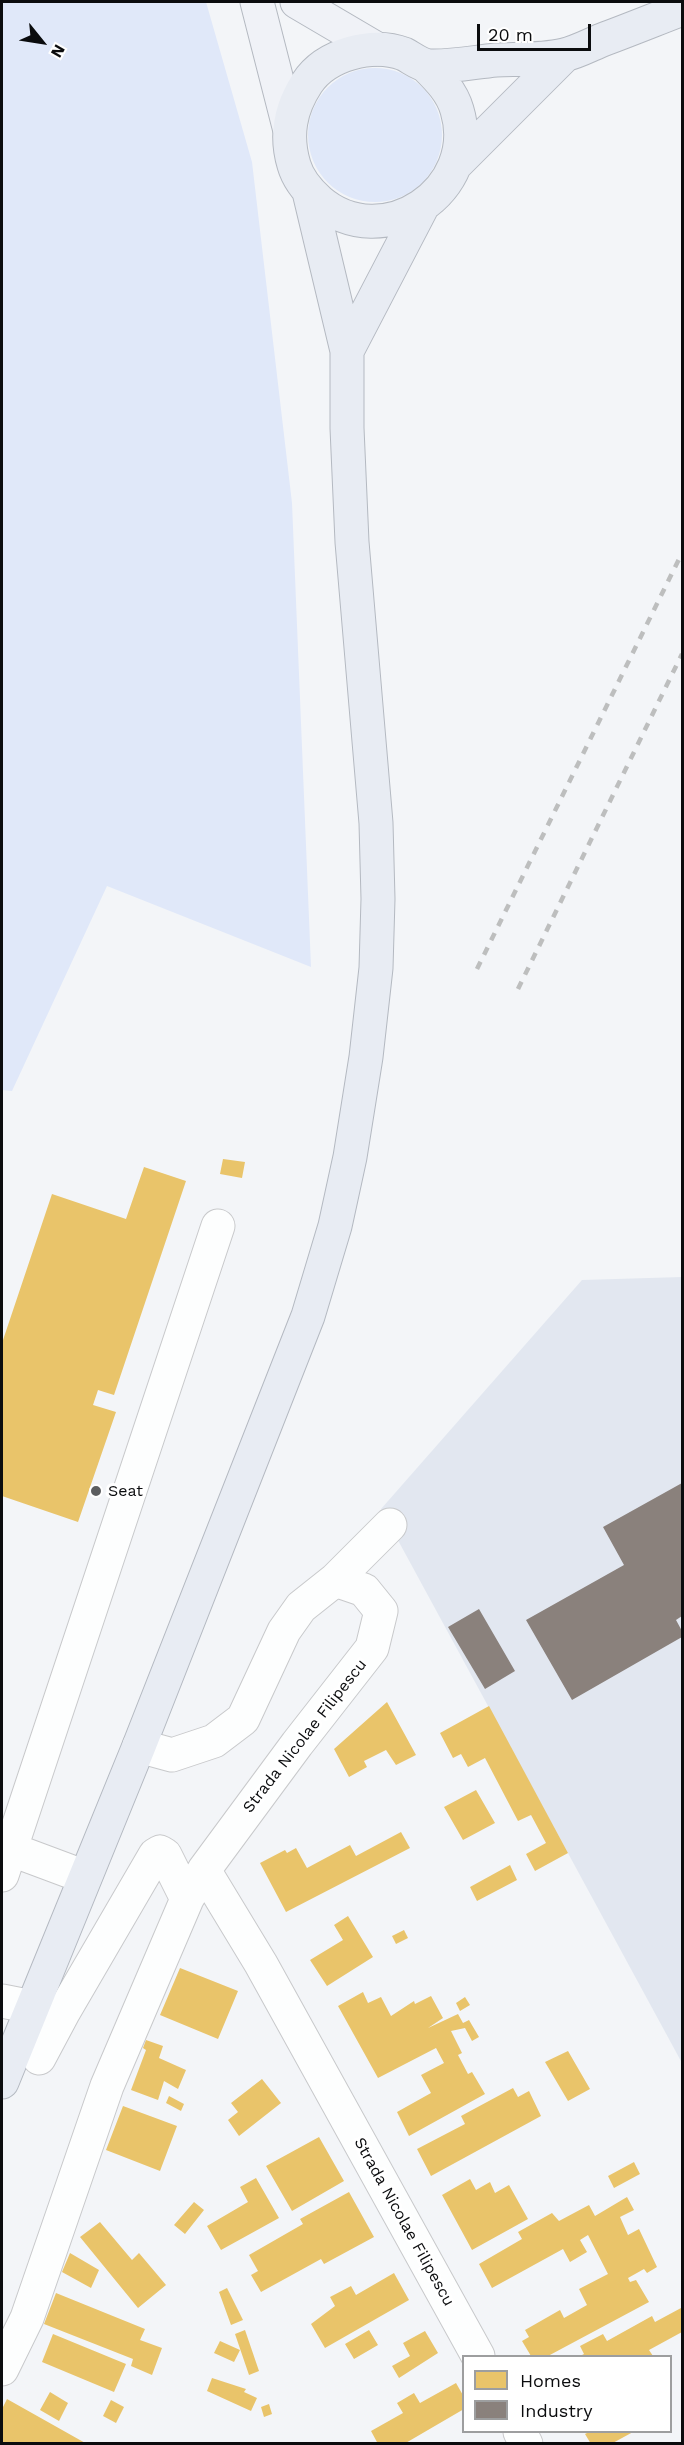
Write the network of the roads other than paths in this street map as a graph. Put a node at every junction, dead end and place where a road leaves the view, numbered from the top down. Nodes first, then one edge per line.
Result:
1 (257, 2) edge
2 (297, 2) edge
3 (682, 9) edge
4 (377, 49) junction
5 (565, 55) junction
6 (426, 66) junction
7 (289, 127) junction
8 (457, 164) junction
9 (309, 192) junction
10 (421, 209) junction
11 (347, 351) junction
12 (218, 1226) dead end
13 (390, 1525) dead end
14 (335, 1580) junction
15 (139, 1746) junction
16 (6, 1862) edge
17 (204, 1870) junction
18 (85, 1877) junction
19 (188, 1899) junction
20 (16, 2004) edge
21 (63, 2013) junction
22 (39, 2058) dead end
23 (2, 2082) edge
24 (477, 2355) edge
25 (2, 2369) edge

1 - 7 main road
2 - 4 main road
3 - 5 highway
4 - 6 highway
4 - 7 highway
5 - 6 highway
5 - 8 highway
6 - 8 highway
7 - 9 highway
8 - 10 highway
9 - 10 highway
9 - 11 highway
10 - 11 highway
11 - 15 highway
12 - 16 street
13 - 14 street
14 - 15 street
14 - 17 street, Strada Nicolae Filipescu
15 - 18 highway
16 - 18 street
17 - 19 street, Strada Nicolae Filipescu
17 - 24 street, Strada Nicolae Filipescu
18 - 20 highway
19 - 21 street
19 - 25 street, Strada Nicolae Filipescu
20 - 21 street
20 - 23 highway
21 - 22 street

